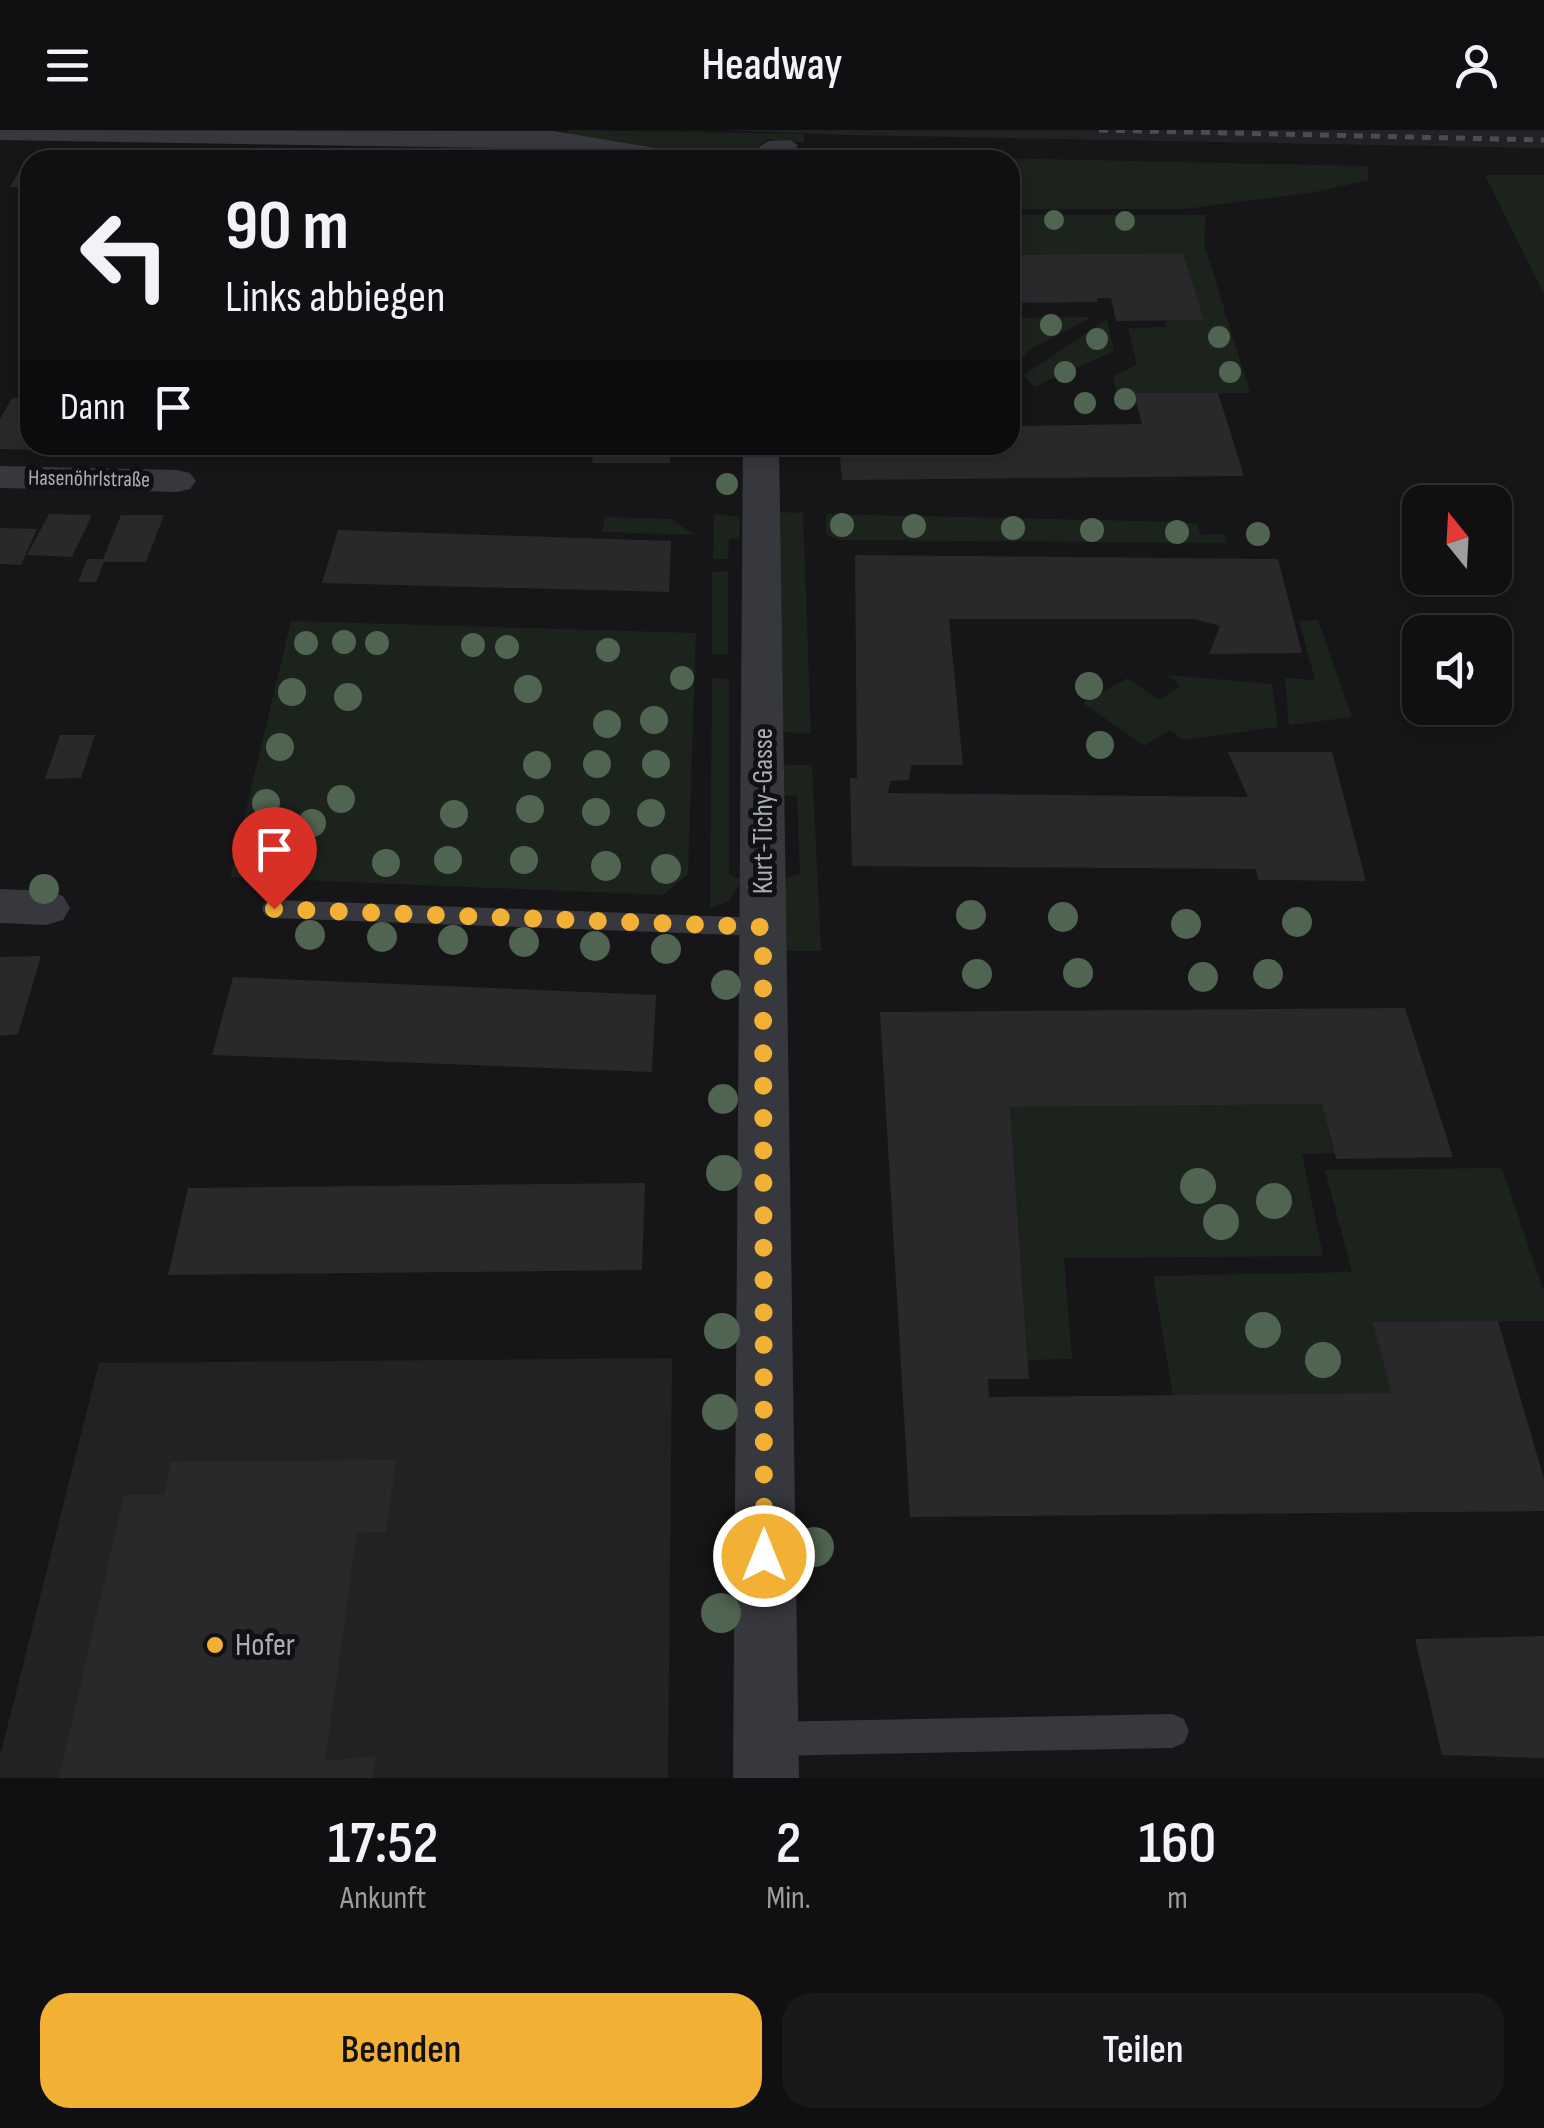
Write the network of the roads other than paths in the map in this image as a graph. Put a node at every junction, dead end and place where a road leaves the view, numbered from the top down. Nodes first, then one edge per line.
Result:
1 (0, 130) edge
2 (790, 145) dead end
3 (613, 150) edge
4 (765, 150) edge
5 (761, 455) edge
6 (0, 477) edge
7 (177, 481) dead end
8 (0, 906) edge
9 (47, 908) dead end
10 (274, 909) dead end
11 (763, 927) junction
12 (1172, 1732) dead end
13 (766, 1758) edge

1 - 3 street
2 - 4 lane
5 - 11 street, Kurt-Tichy-Gasse
6 - 7 street, Hasenöhrlstraße
8 - 9 street
10 - 11 lane
11 - 13 street, Kurt-Tichy-Gasse
12 - 13 lane

